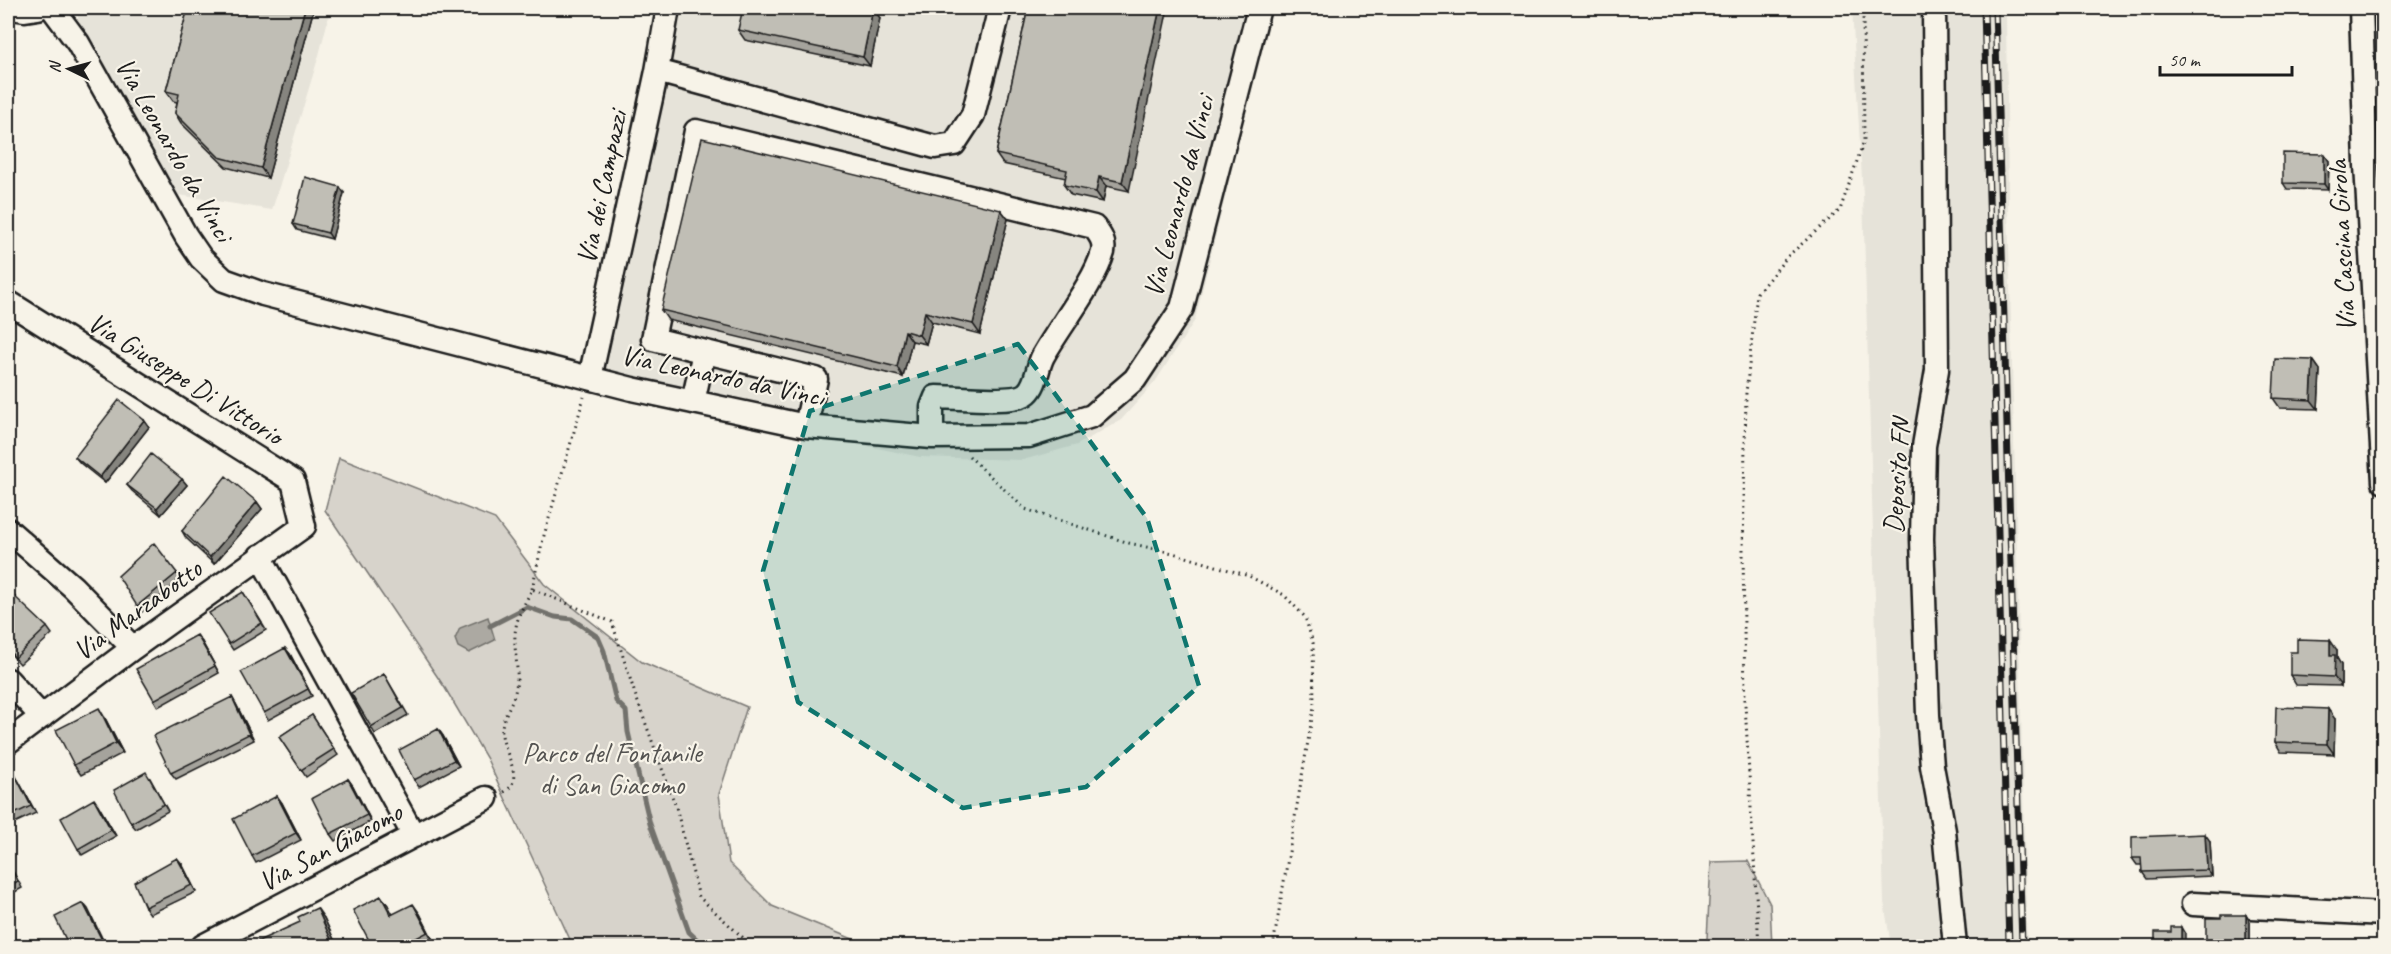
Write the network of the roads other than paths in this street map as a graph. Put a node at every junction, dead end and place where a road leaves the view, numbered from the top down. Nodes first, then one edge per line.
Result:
1 (11, 8) edge
2 (38, 8) edge
3 (52, 8) edge
4 (668, 8) edge
5 (1000, 8) edge
6 (1259, 8) edge
7 (1934, 8) edge
8 (2361, 8) edge
9 (657, 71) junction
10 (2378, 298) edge
11 (8, 302) edge
12 (704, 352) junction
13 (590, 378) junction
14 (693, 402) junction
15 (806, 426) junction
16 (941, 438) junction
17 (2384, 482) edge
18 (304, 526) joint
19 (8, 530) edge
20 (260, 556) junction
21 (133, 648) junction
22 (8, 680) edge
23 (42, 717) junction
24 (8, 742) edge
25 (486, 798) road end
26 (414, 836) junction
27 (2193, 904) dead end
28 (2384, 914) edge
29 (203, 946) edge
30 (1955, 946) edge

1 - 2 street
3 - 13 street, Via Leonardo da Vinci
4 - 9 street, Via dei Campazzi
5 - 9 street
6 - 16 street, Via Leonardo da Vinci
7 - 30 street, Deposito FN
8 - 10 street, Via Cascina Girola
9 - 13 street, Via dei Campazzi
10 - 17 street, Via Cascina Girola
11 - 18 street, Via Giuseppe Di Vittorio
12 - 14 street
12 - 15 street
12 - 16 street
13 - 14 street, Via Leonardo da Vinci
14 - 15 street, Via Leonardo da Vinci
15 - 16 street, Via Leonardo da Vinci
18 - 20 street, Via Marzabotto
19 - 21 street
20 - 21 street, Via Marzabotto
20 - 26 street
21 - 23 street, Via Marzabotto
22 - 23 street
23 - 24 street, Via Marzabotto
25 - 26 street, Via San Giacomo
26 - 29 street, Via San Giacomo
27 - 28 street

